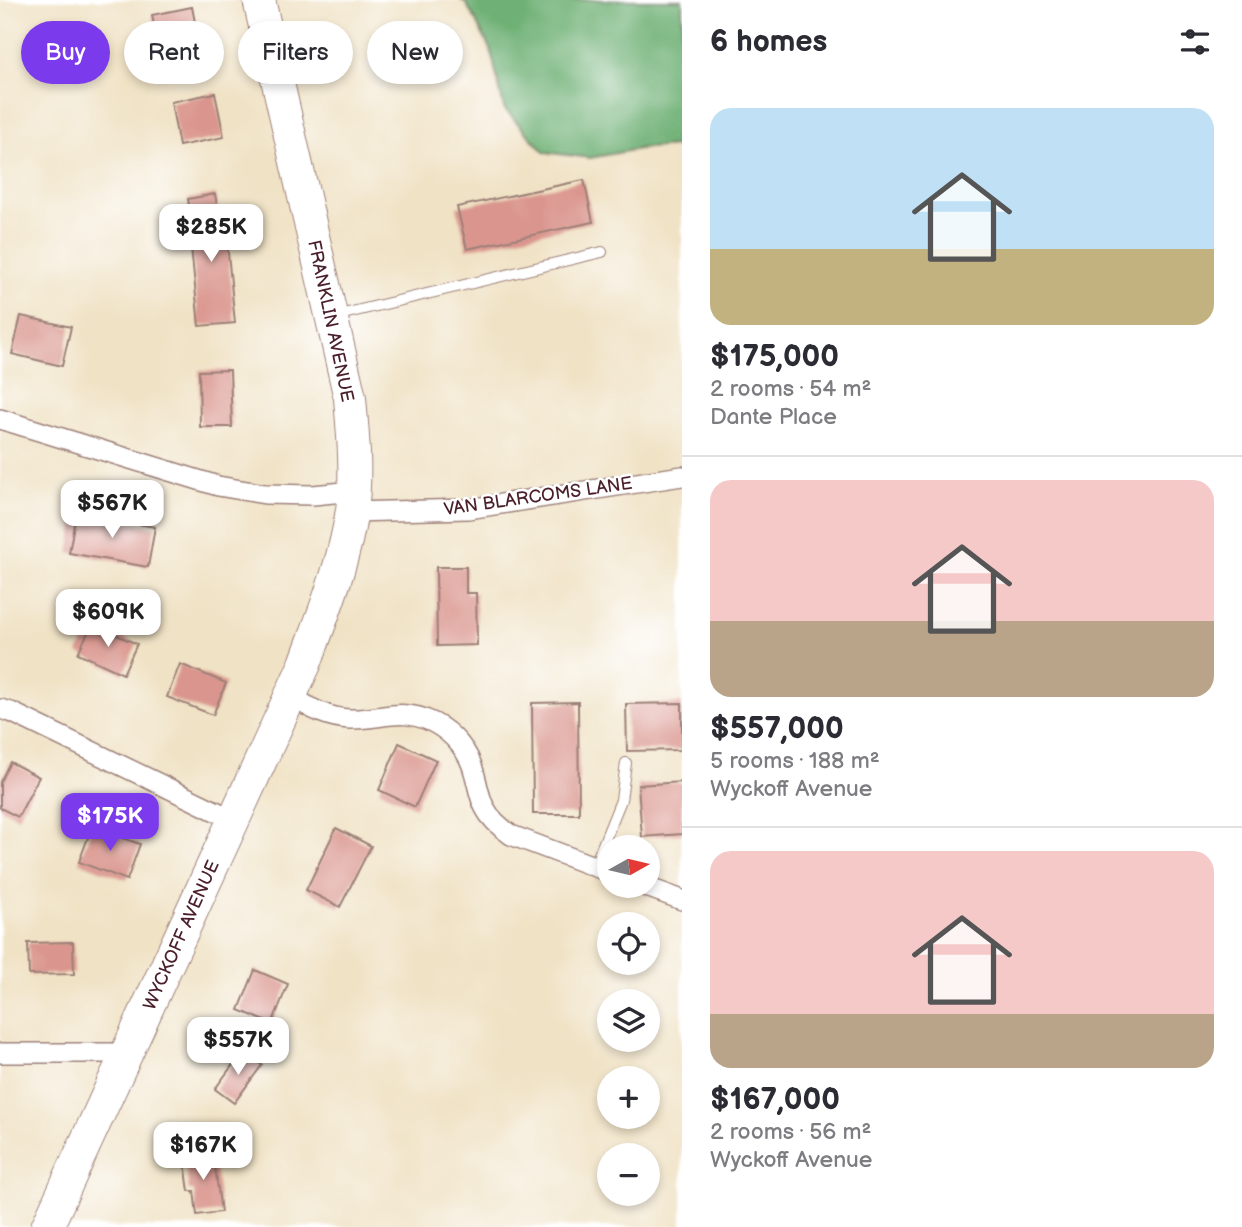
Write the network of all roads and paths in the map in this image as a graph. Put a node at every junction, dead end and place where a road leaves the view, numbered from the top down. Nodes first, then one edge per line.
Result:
1 (259, 0) edge
2 (602, 252) dead end
3 (331, 317) junction
4 (0, 419) edge
5 (682, 476) edge
6 (353, 501) junction
7 (313, 641) joint
8 (290, 695) junction
9 (0, 709) edge
10 (626, 763) dead end
11 (234, 820) junction
12 (611, 835) edge
13 (597, 867) edge
14 (660, 892) edge
15 (682, 900) edge
16 (0, 1053) edge
17 (128, 1053) junction
18 (47, 1227) edge

1 - 3 main road, FRANKLIN AVENUE
2 - 3 lane
3 - 6 main road, FRANKLIN AVENUE
4 - 6 street, VAN BLARCOMS LANE
5 - 6 street, VAN BLARCOMS LANE
6 - 7 main road, FRANKLIN AVENUE
7 - 8 main road, WYCKOFF AVENUE
8 - 11 main road, WYCKOFF AVENUE
8 - 13 street
9 - 11 street
10 - 12 lane
11 - 17 main road, WYCKOFF AVENUE
14 - 15 street
16 - 17 street
17 - 18 main road, WYCKOFF AVENUE

